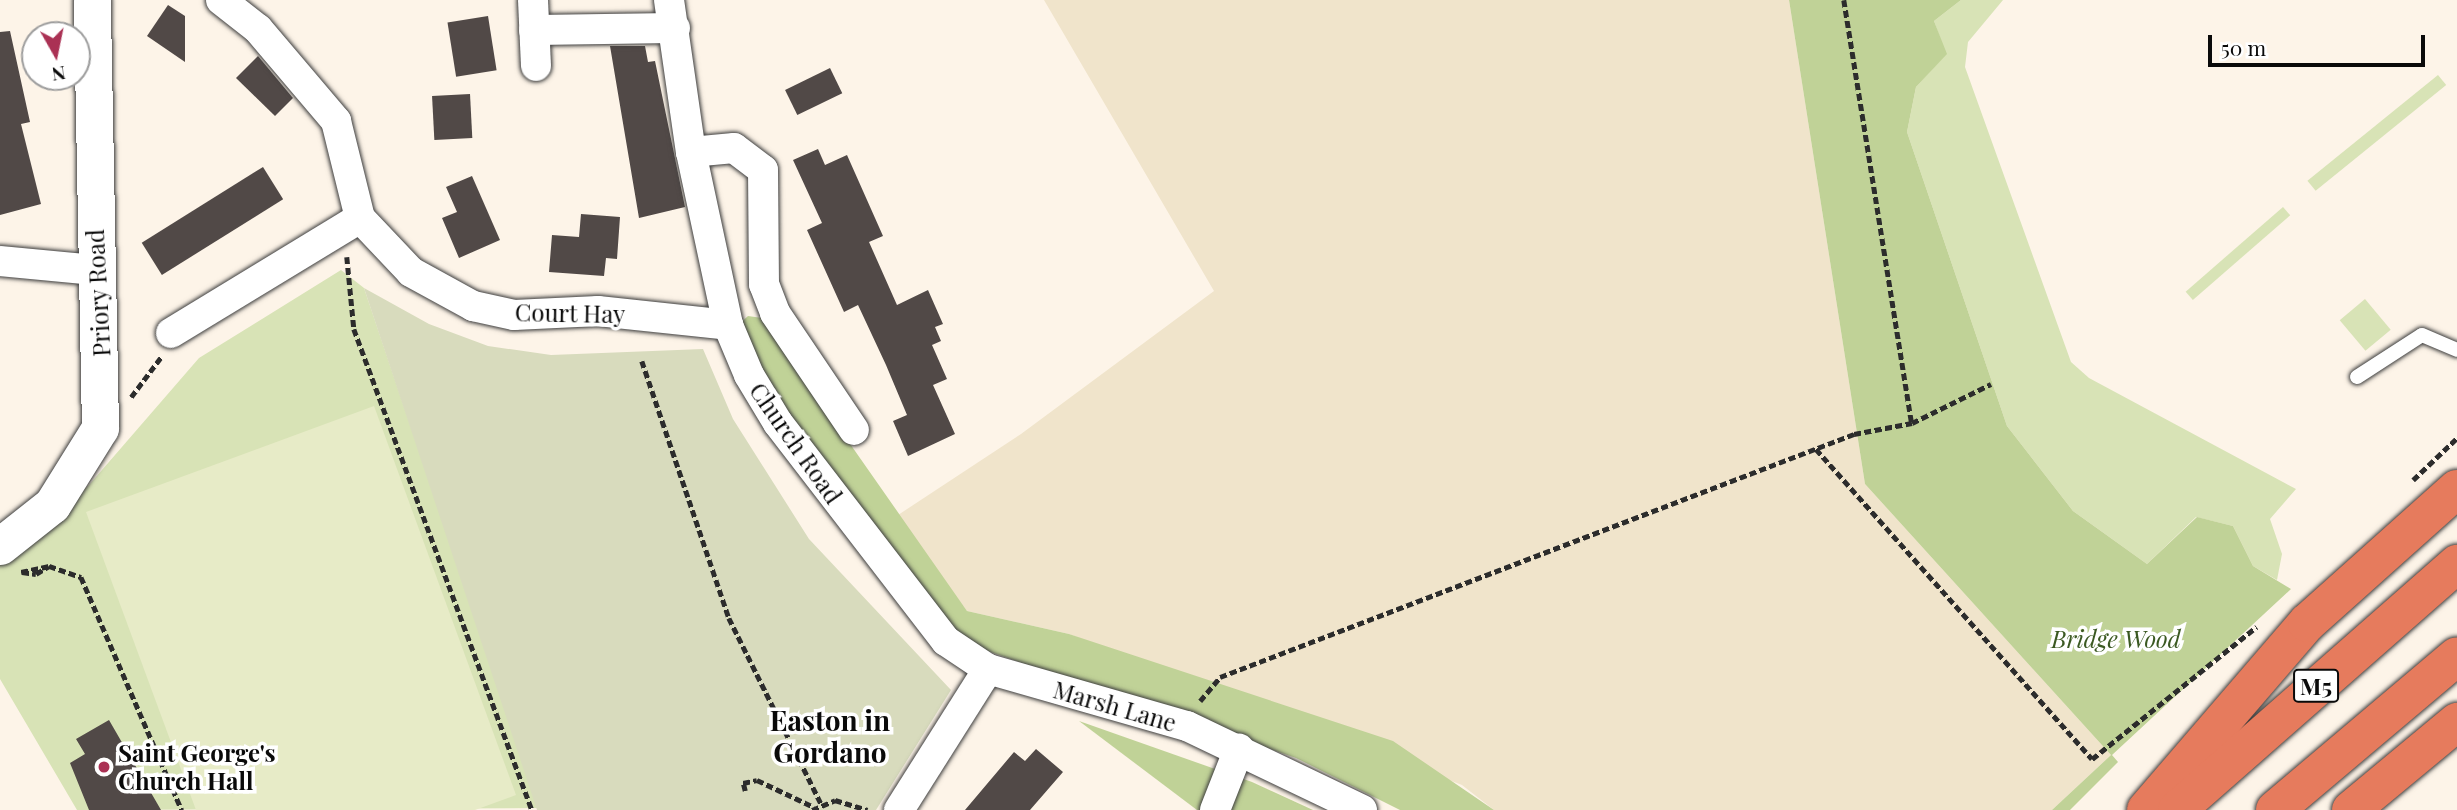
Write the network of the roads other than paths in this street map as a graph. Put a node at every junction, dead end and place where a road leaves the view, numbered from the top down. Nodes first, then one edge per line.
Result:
1 (92, 0) edge
2 (221, 0) edge
3 (533, 0) edge
4 (672, 14) edge
5 (534, 30) junction
6 (536, 66) dead end
7 (691, 152) junction
8 (360, 218) junction
9 (0, 261) edge
10 (96, 270) junction
11 (728, 325) junction
12 (171, 333) road end
13 (2457, 350) edge
14 (2357, 377) dead end
15 (853, 415) dead end
16 (2457, 489) edge
17 (10, 559) edge
18 (2457, 564) edge
19 (2457, 656) edge
20 (988, 669) junction
21 (2457, 722) edge
22 (1239, 749) junction
23 (899, 810) edge
24 (1215, 810) edge
25 (1362, 810) edge
26 (2146, 810) edge
27 (2177, 810) edge
28 (2276, 810) edge
29 (2351, 810) edge

1 - 10 street, Priory Road
2 - 8 street, Court Hay
3 - 5 street
4 - 5 street
4 - 7 street, Church Road
5 - 6 street
7 - 11 street, Church Road
7 - 15 street
8 - 11 street, Court Hay
8 - 12 street
9 - 10 street
10 - 17 street, Priory Road
11 - 20 street, Church Road
13 - 14 lane
16 - 26 highway, M5
18 - 27 highway, M5
19 - 28 highway, M5
20 - 22 street, Marsh Lane
20 - 23 street
21 - 29 highway
22 - 24 street
22 - 25 street, Marsh Lane

